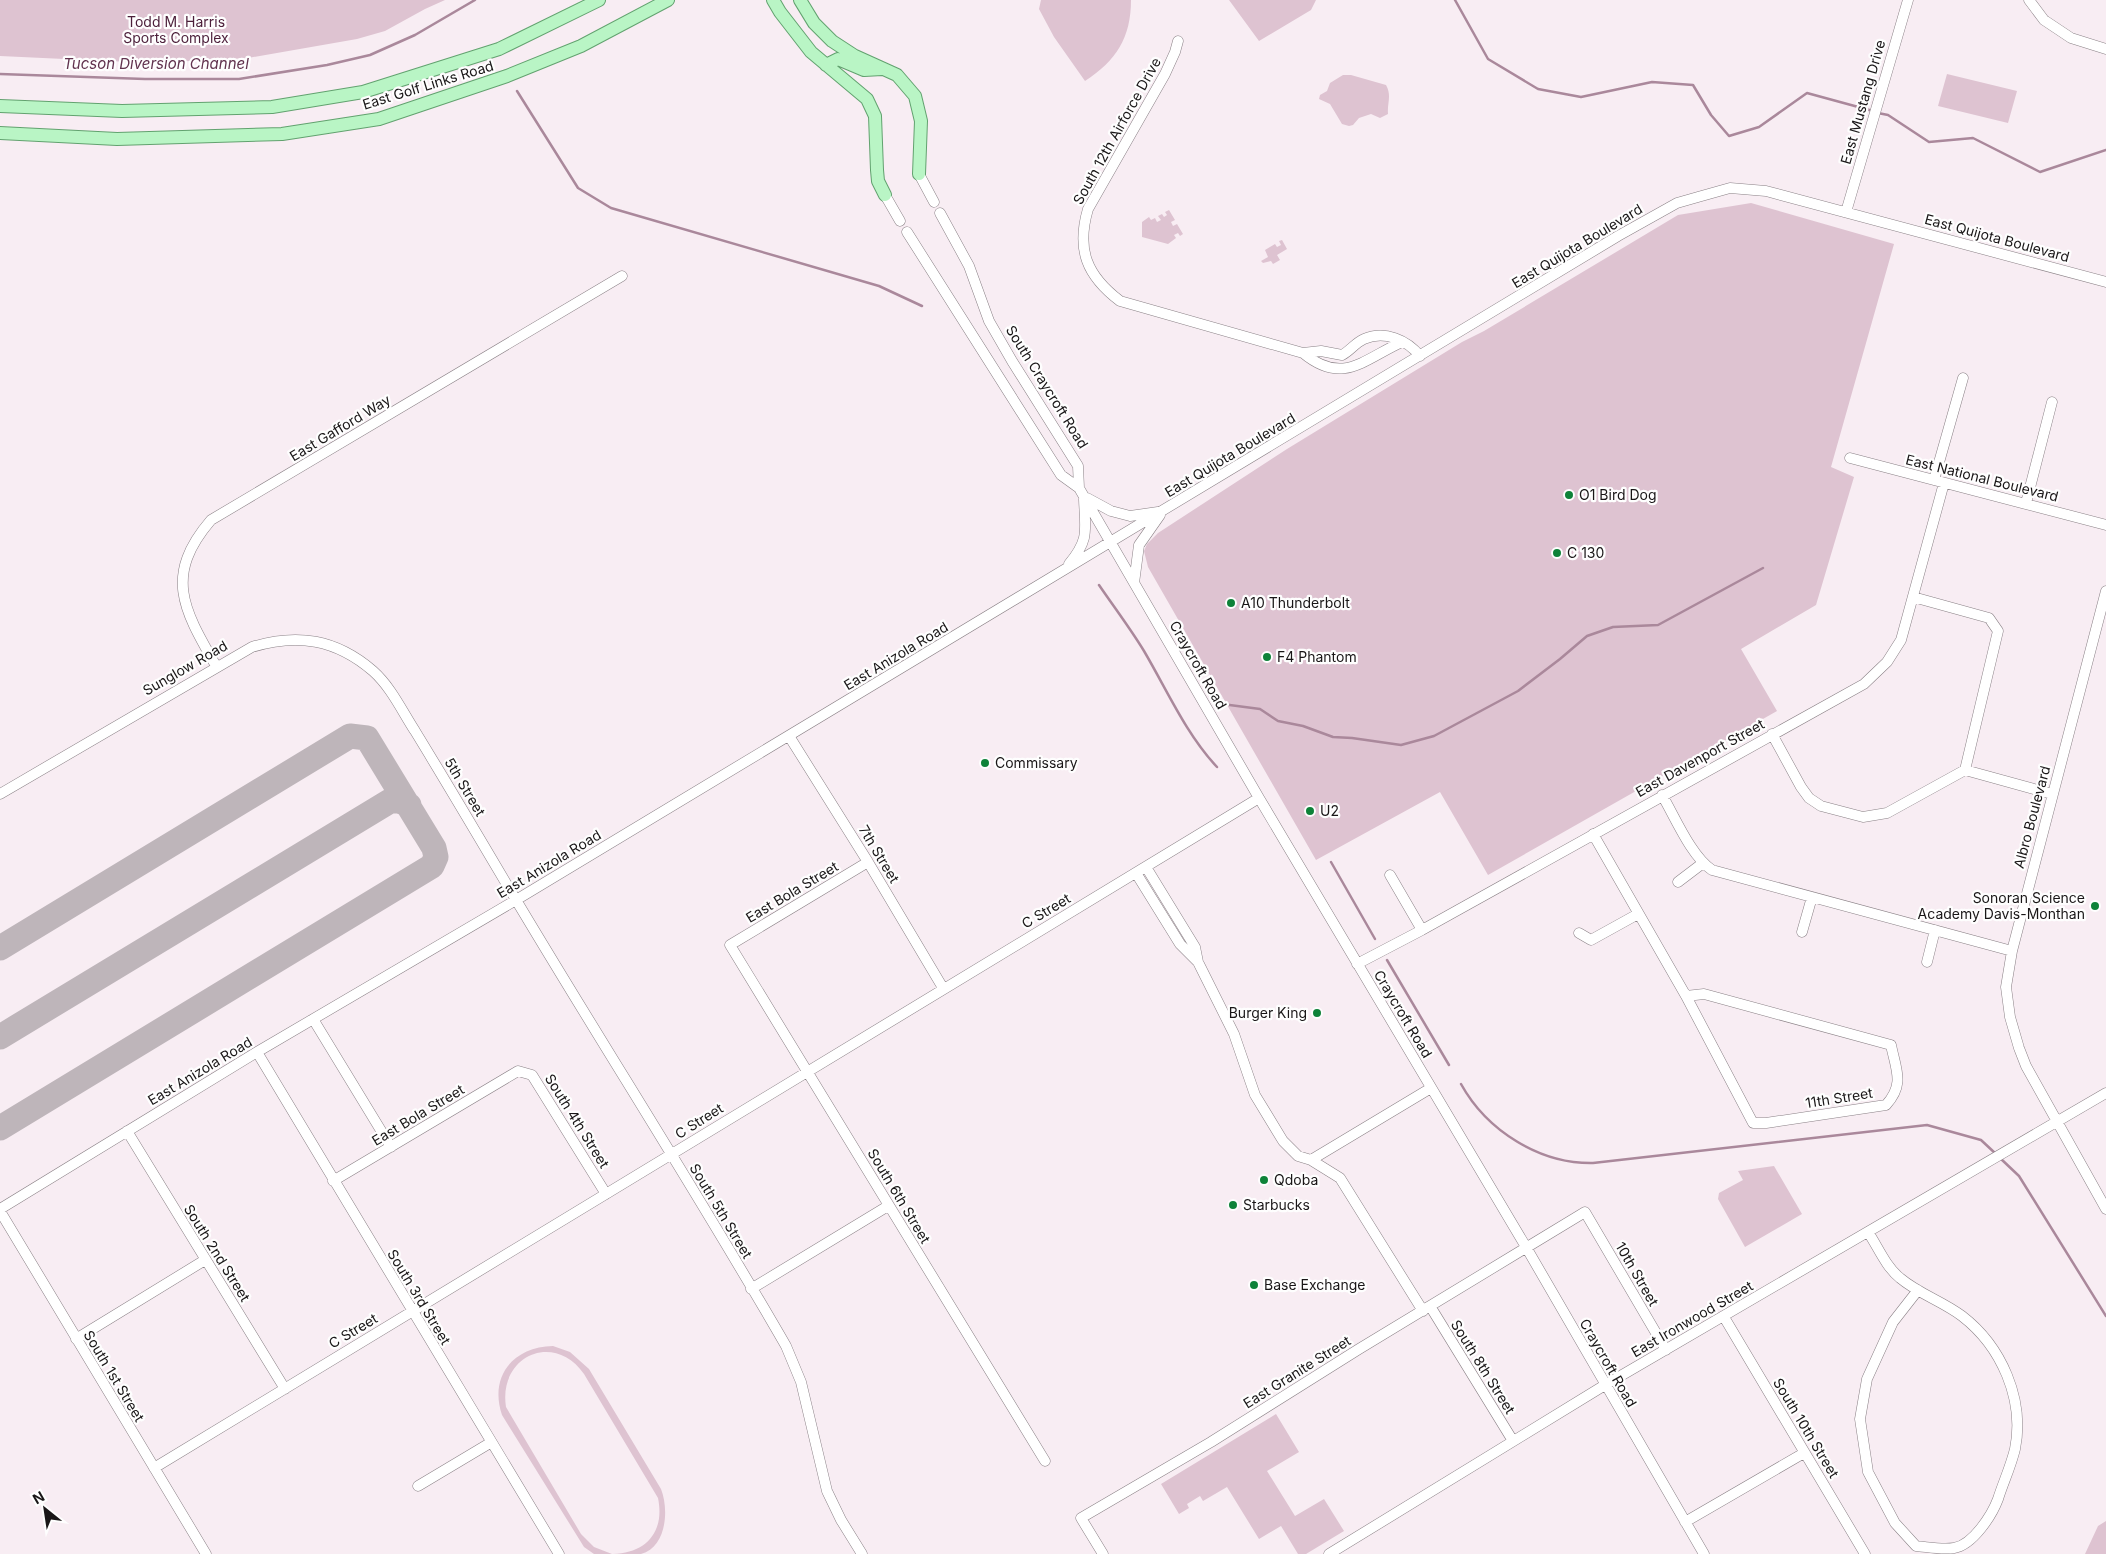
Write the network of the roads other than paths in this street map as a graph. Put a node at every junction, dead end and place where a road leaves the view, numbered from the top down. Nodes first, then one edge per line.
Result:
1 (599, 0) edge
2 (668, 0) edge
3 (773, 0) edge
4 (800, 0) edge
5 (1908, 0) edge
6 (2029, 0) edge
7 (1178, 40) dead end
8 (2106, 48) edge
9 (826, 65) junction
10 (885, 69) junction
11 (0, 106) edge
12 (0, 133) edge
13 (919, 174) joint
14 (885, 195) joint
15 (934, 202) dead end
16 (1846, 212) junction
17 (940, 213) dead end
18 (900, 221) dead end
19 (907, 232) dead end
20 (622, 276) dead end
21 (2106, 282) edge
22 (1402, 342) junction
23 (1303, 353) junction
24 (1420, 356) junction
25 (1963, 378) dead end
26 (2052, 402) dead end
27 (1850, 458) dead end
28 (1939, 481) junction
29 (1081, 492) junction
30 (2026, 503) junction
31 (1163, 511) junction
32 (2106, 525) edge
33 (1111, 542) junction
34 (1064, 571) junction
35 (1134, 582) junction
36 (2106, 591) edge
37 (1913, 597) junction
38 (216, 666) junction
39 (389, 689) joint
40 (1772, 734) junction
41 (789, 736) junction
42 (1965, 770) junction
43 (0, 794) edge
44 (2052, 794) junction
45 (1662, 795) junction
46 (1259, 798) junction
47 (1593, 834) junction
48 (868, 862) junction
49 (1703, 862) junction
50 (1146, 867) junction
51 (1136, 873) junction
52 (1390, 875) dead end
53 (1678, 882) dead end
54 (1812, 897) junction
55 (516, 900) junction
56 (1638, 914) junction
57 (1422, 930) junction
58 (1935, 930) junction
59 (1802, 932) dead end
60 (1578, 933) dead end
61 (730, 945) joint
62 (2012, 951) junction
63 (1198, 962) junction
64 (1927, 962) dead end
65 (1357, 964) junction
66 (943, 988) junction
67 (1686, 996) junction
68 (313, 1019) junction
69 (257, 1052) junction
70 (518, 1071) joint
71 (807, 1071) junction
72 (1430, 1088) junction
73 (2106, 1094) edge
74 (2057, 1122) junction
75 (127, 1131) junction
76 (391, 1147) junction
77 (671, 1155) junction
78 (1311, 1160) junction
79 (333, 1181) junction
80 (606, 1194) junction
81 (2105, 1204) edge
82 (888, 1206) junction
83 (0, 1210) edge
84 (1585, 1212) joint
85 (1868, 1232) junction
86 (1526, 1247) junction
87 (206, 1260) junction
88 (751, 1289) junction
89 (1918, 1290) junction
90 (1426, 1308) junction
91 (412, 1311) junction
92 (1724, 1317) junction
93 (76, 1339) junction
94 (1666, 1350) junction
95 (1605, 1385) junction
96 (284, 1388) junction
97 (1513, 1441) junction
98 (490, 1443) junction
99 (1804, 1453) junction
100 (1045, 1461) dead end
101 (154, 1468) junction
102 (418, 1486) dead end
103 (1685, 1522) junction
104 (206, 1554) edge
105 (559, 1554) edge
106 (862, 1554) edge
107 (1103, 1554) edge
108 (1329, 1554) edge
109 (1704, 1554) edge
110 (1865, 1554) edge

1 - 11 main road, East Golf Links Road
2 - 12 main road, East Golf Links Road
3 - 9 main road
4 - 10 main road
5 - 16 street, East Mustang Drive
6 - 8 street
7 - 23 street, South 12th Airforce Drive
9 - 10 main road
9 - 14 main road
10 - 13 main road
13 - 15 street
14 - 18 street
16 - 21 street, East Quijota Boulevard
16 - 24 street, East Quijota Boulevard
17 - 29 street, South Craycroft Road
19 - 29 street
20 - 38 street, East Gafford Way
22 - 23 street, South 12th Airforce Drive
22 - 23 street, South 12th Airforce Drive
22 - 24 street, South 12th Airforce Drive
24 - 31 street, East Quijota Boulevard
25 - 28 street, East Davenport Street
26 - 30 street
27 - 28 street, East National Boulevard
28 - 30 street, East National Boulevard
28 - 37 street, East Davenport Street
29 - 31 street
29 - 33 street, Craycroft Road
29 - 34 street, South Craycroft Road
30 - 32 street, East National Boulevard
31 - 33 street, East Quijota Boulevard
31 - 35 street
33 - 34 street, East Anizola Road
33 - 35 street, Craycroft Road
34 - 41 street, East Anizola Road
35 - 46 street, Craycroft Road
36 - 44 street, Albro Boulevard
37 - 40 street, East Davenport Street
37 - 42 street
38 - 39 street, Sunglow Road
38 - 43 street, Sunglow Road
39 - 55 street, 5th Street
40 - 42 street
40 - 45 street, East Davenport Street
41 - 48 street, 7th Street
41 - 55 street, East Anizola Road
42 - 44 street
44 - 62 street, Albro Boulevard
45 - 47 street, East Davenport Street
45 - 49 street
46 - 50 street, C Street
46 - 65 street, Craycroft Road
47 - 56 street, 11th Street
47 - 57 street, East Davenport Street
48 - 61 street, East Bola Street
48 - 66 street, 7th Street
49 - 53 street
49 - 54 street
50 - 51 street, C Street
50 - 63 street
51 - 63 street
51 - 66 street, C Street
52 - 57 street
54 - 58 street
54 - 59 street
55 - 68 street, East Anizola Road
55 - 77 street, South 5th Street
56 - 60 street
56 - 67 street, 11th Street
57 - 65 street, East Davenport Street
58 - 62 street
58 - 64 street
61 - 71 street, South 6th Street
62 - 74 street, Albro Boulevard
63 - 78 street, South 8th Street
65 - 72 street, Craycroft Road
66 - 71 street, C Street
67 - 67 street, 11th Street
68 - 69 street, East Anizola Road
68 - 76 street
69 - 75 street, East Anizola Road
69 - 79 street, South 3rd Street
70 - 76 street, East Bola Street
70 - 80 street, South 4th Street
71 - 77 street, C Street
71 - 82 street, South 6th Street
72 - 78 street
72 - 86 street, Craycroft Road
73 - 74 street
74 - 81 street, Albro Boulevard
74 - 85 street, East Ironwood Street
75 - 83 street, East Anizola Road
75 - 87 street, South 2nd Street
76 - 79 street, East Bola Street
77 - 80 street, C Street
77 - 88 street, South 5th Street
78 - 90 street, South 8th Street
79 - 91 street, South 3rd Street
80 - 91 street, C Street
82 - 88 street
82 - 100 street, South 6th Street
83 - 93 street, South 1st Street
84 - 86 street, East Granite Street
84 - 94 street, 10th Street
85 - 89 street
85 - 92 street, East Ironwood Street
86 - 90 street, East Granite Street
86 - 95 street, Craycroft Road
87 - 93 street
87 - 96 street, South 2nd Street
88 - 106 street, South 5th Street
89 - 89 street
90 - 97 street, South 8th Street
90 - 107 street, East Granite Street
91 - 96 street, C Street
91 - 98 street, South 3rd Street
92 - 94 street, East Ironwood Street
92 - 99 street, South 10th Street
93 - 101 street, South 1st Street
94 - 95 street, East Ironwood Street
95 - 97 street, East Ironwood Street
95 - 103 street, Craycroft Road
96 - 101 street, C Street
97 - 108 street, East Ironwood Street
98 - 102 street
98 - 105 street, South 3rd Street
99 - 103 street
99 - 110 street, South 10th Street
101 - 104 street, South 1st Street
103 - 109 street, Craycroft Road

